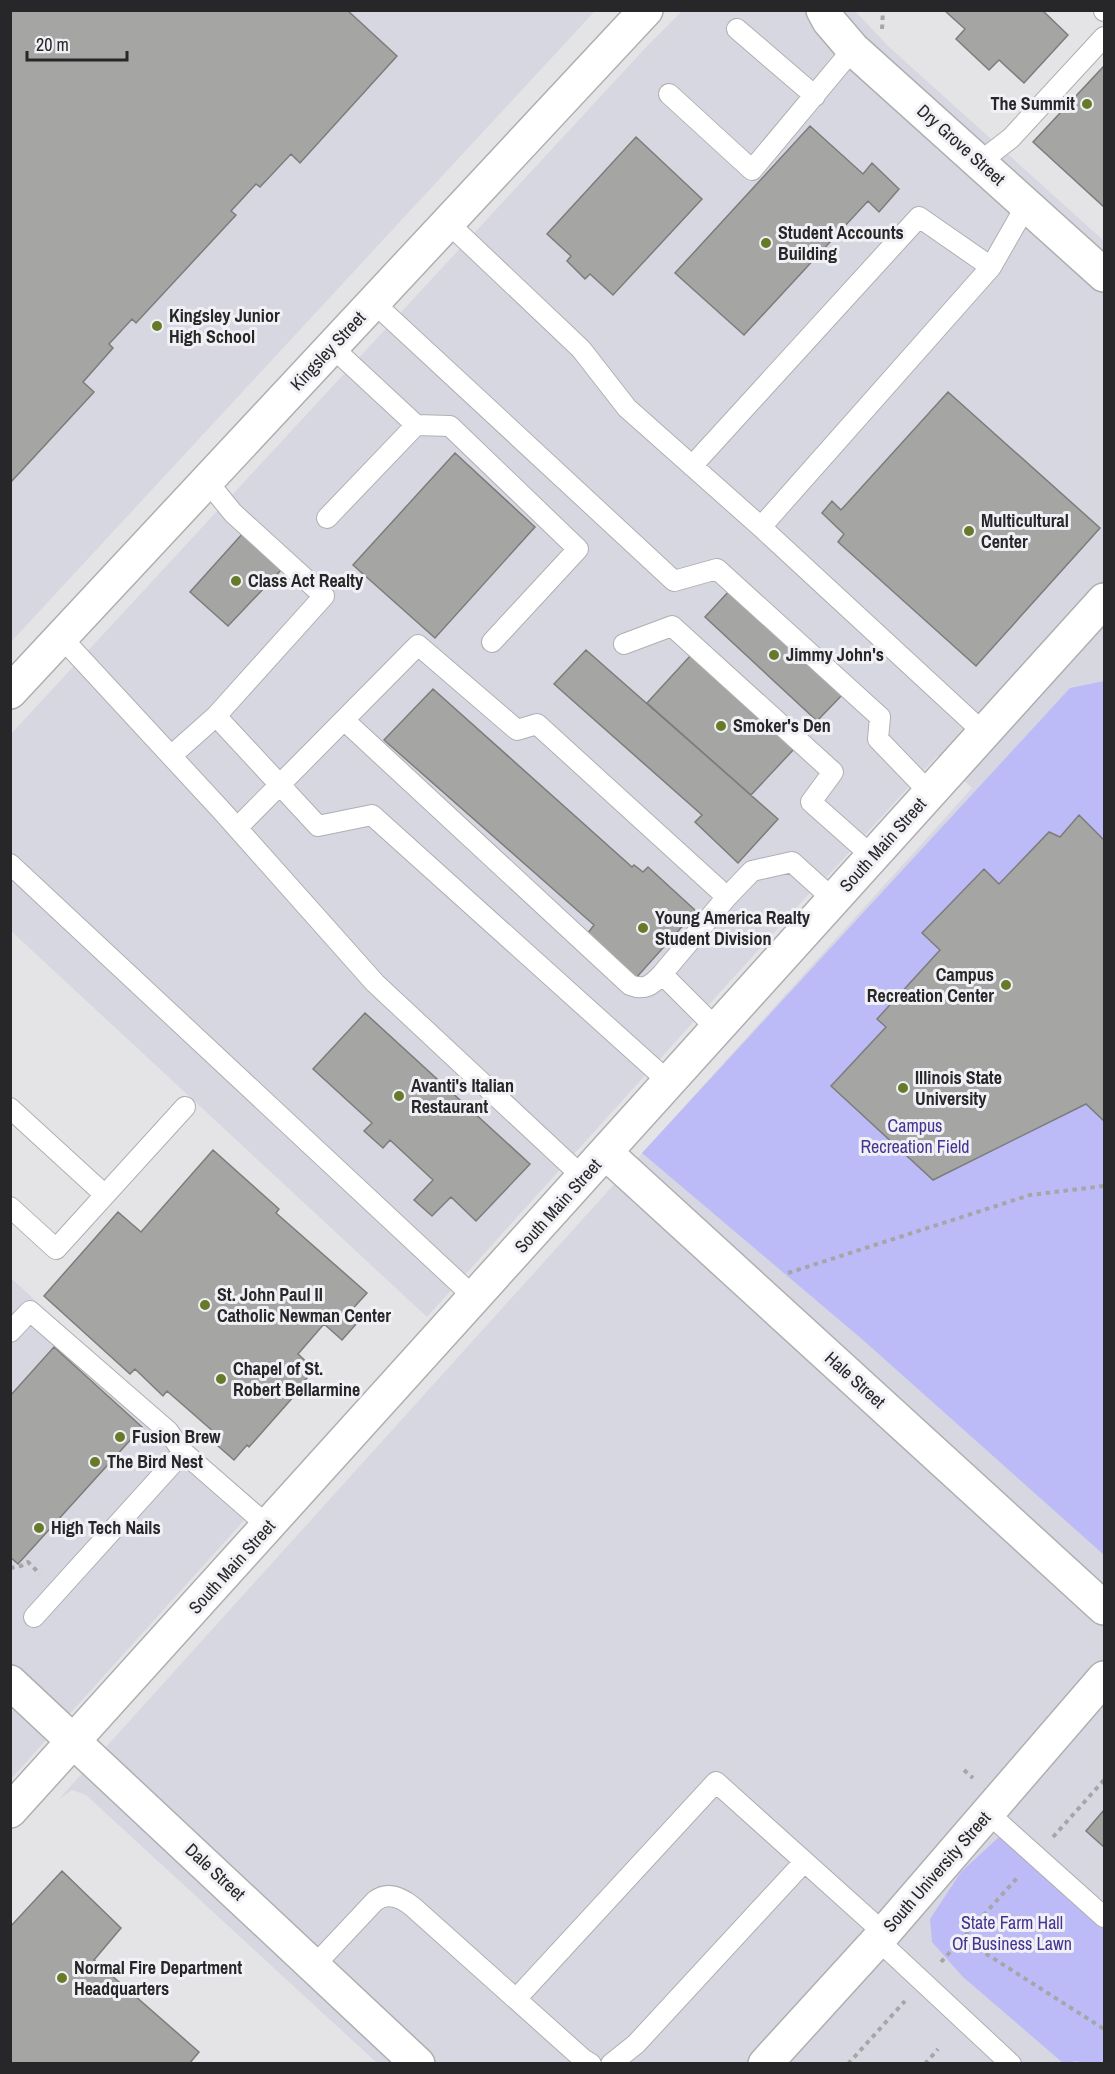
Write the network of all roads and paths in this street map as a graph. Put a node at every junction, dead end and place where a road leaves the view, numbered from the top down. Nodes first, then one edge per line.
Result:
1 (646, 10) edge
2 (823, 10) edge
3 (883, 10) edge
4 (737, 29) dead end
5 (882, 29) dead end
6 (1104, 37) edge
7 (853, 49) junction
8 (669, 94) dead end
9 (815, 96) junction
10 (980, 162) junction
11 (1027, 204) junction
12 (447, 222) junction
13 (991, 267) junction
14 (1104, 275) edge
15 (374, 302) junction
16 (332, 347) junction
17 (416, 425) junction
18 (692, 466) junction
19 (207, 481) junction
20 (327, 518) dead end
21 (761, 527) junction
22 (1099, 617) edge
23 (61, 637) junction
24 (492, 642) dead end
25 (624, 644) dead end
26 (10, 692) edge
27 (216, 716) junction
28 (344, 720) junction
29 (984, 733) junction
30 (171, 756) junction
31 (281, 784) junction
32 (930, 794) junction
33 (237, 828) junction
34 (873, 857) junction
35 (10, 864) edge
36 (727, 897) junction
37 (834, 900) junction
38 (662, 974) junction
39 (718, 1030) junction
40 (670, 1083) junction
41 (185, 1107) dead end
42 (10, 1108) edge
43 (606, 1153) junction
44 (584, 1178) junction
45 (1104, 1186) edge
46 (105, 1195) junction
47 (10, 1207) edge
48 (779, 1276) dead end
49 (475, 1298) junction
50 (10, 1332) edge
51 (183, 1452) junction
52 (268, 1527) junction
53 (1104, 1608) edge
54 (34, 1617) dead end
55 (1104, 1678) edge
56 (10, 1682) edge
57 (75, 1741) junction
58 (1104, 1780) edge
59 (12, 1807) edge
60 (988, 1813) junction
61 (1036, 1856) junction
62 (804, 1862) junction
63 (1104, 1917) edge
64 (881, 1937) junction
65 (963, 1939) junction
66 (314, 1966) junction
67 (922, 1981) junction
68 (516, 1999) junction
69 (1104, 2029) edge
70 (938, 2049) dead end
71 (418, 2064) edge
72 (591, 2064) edge
73 (611, 2064) edge
74 (765, 2064) edge
75 (848, 2064) edge
76 (925, 2064) edge
77 (1011, 2064) edge

1 - 12 main road, Kingsley Street
2 - 7 main road, Dry Grove Street
3 - 5 path
4 - 9 lane
6 - 10 lane
7 - 9 lane
7 - 10 main road, Dry Grove Street
8 - 9 lane
10 - 11 main road, Dry Grove Street
11 - 13 lane
11 - 14 main road, Dry Grove Street
12 - 15 main road, Kingsley Street
12 - 18 lane
13 - 18 lane
13 - 21 lane
15 - 16 main road, Kingsley Street
15 - 32 lane
16 - 17 lane
16 - 19 main road, Kingsley Street
17 - 20 lane
17 - 24 lane
18 - 21 lane
19 - 23 main road, Kingsley Street
19 - 27 lane
21 - 29 lane
22 - 29 main road, South Main Street
23 - 26 main road, Kingsley Street
23 - 30 lane
25 - 34 lane
27 - 30 lane
27 - 31 lane
28 - 31 lane
28 - 36 lane
28 - 38 lane
29 - 32 main road, South Main Street
30 - 33 lane
31 - 33 lane
31 - 40 lane
32 - 34 main road, South Main Street
33 - 44 lane
34 - 37 main road, South Main Street
35 - 49 lane
36 - 37 lane
36 - 38 lane
37 - 39 main road, South Main Street
38 - 39 lane
39 - 40 main road, South Main Street
40 - 43 main road, South Main Street
41 - 46 lane
42 - 46 lane
43 - 44 main road, South Main Street
43 - 53 main road, Hale Street
44 - 49 main road, South Main Street
45 - 48 path
46 - 47 lane
49 - 52 main road, South Main Street
50 - 51 lane
51 - 52 lane
51 - 54 lane
52 - 57 main road, South Main Street
55 - 60 main road, South University Street
56 - 57 main road, Dale Street
57 - 59 main road, South Main Street
57 - 66 main road, Dale Street
58 - 61 path
60 - 61 lane
60 - 64 main road, South University Street
61 - 63 lane
61 - 65 path
62 - 64 lane
62 - 68 lane
62 - 73 lane
64 - 67 lane
64 - 74 main road, South University Street
65 - 67 path
65 - 69 path
66 - 68 lane
66 - 71 main road, Dale Street
67 - 75 path
67 - 77 lane
68 - 72 lane
70 - 76 path

